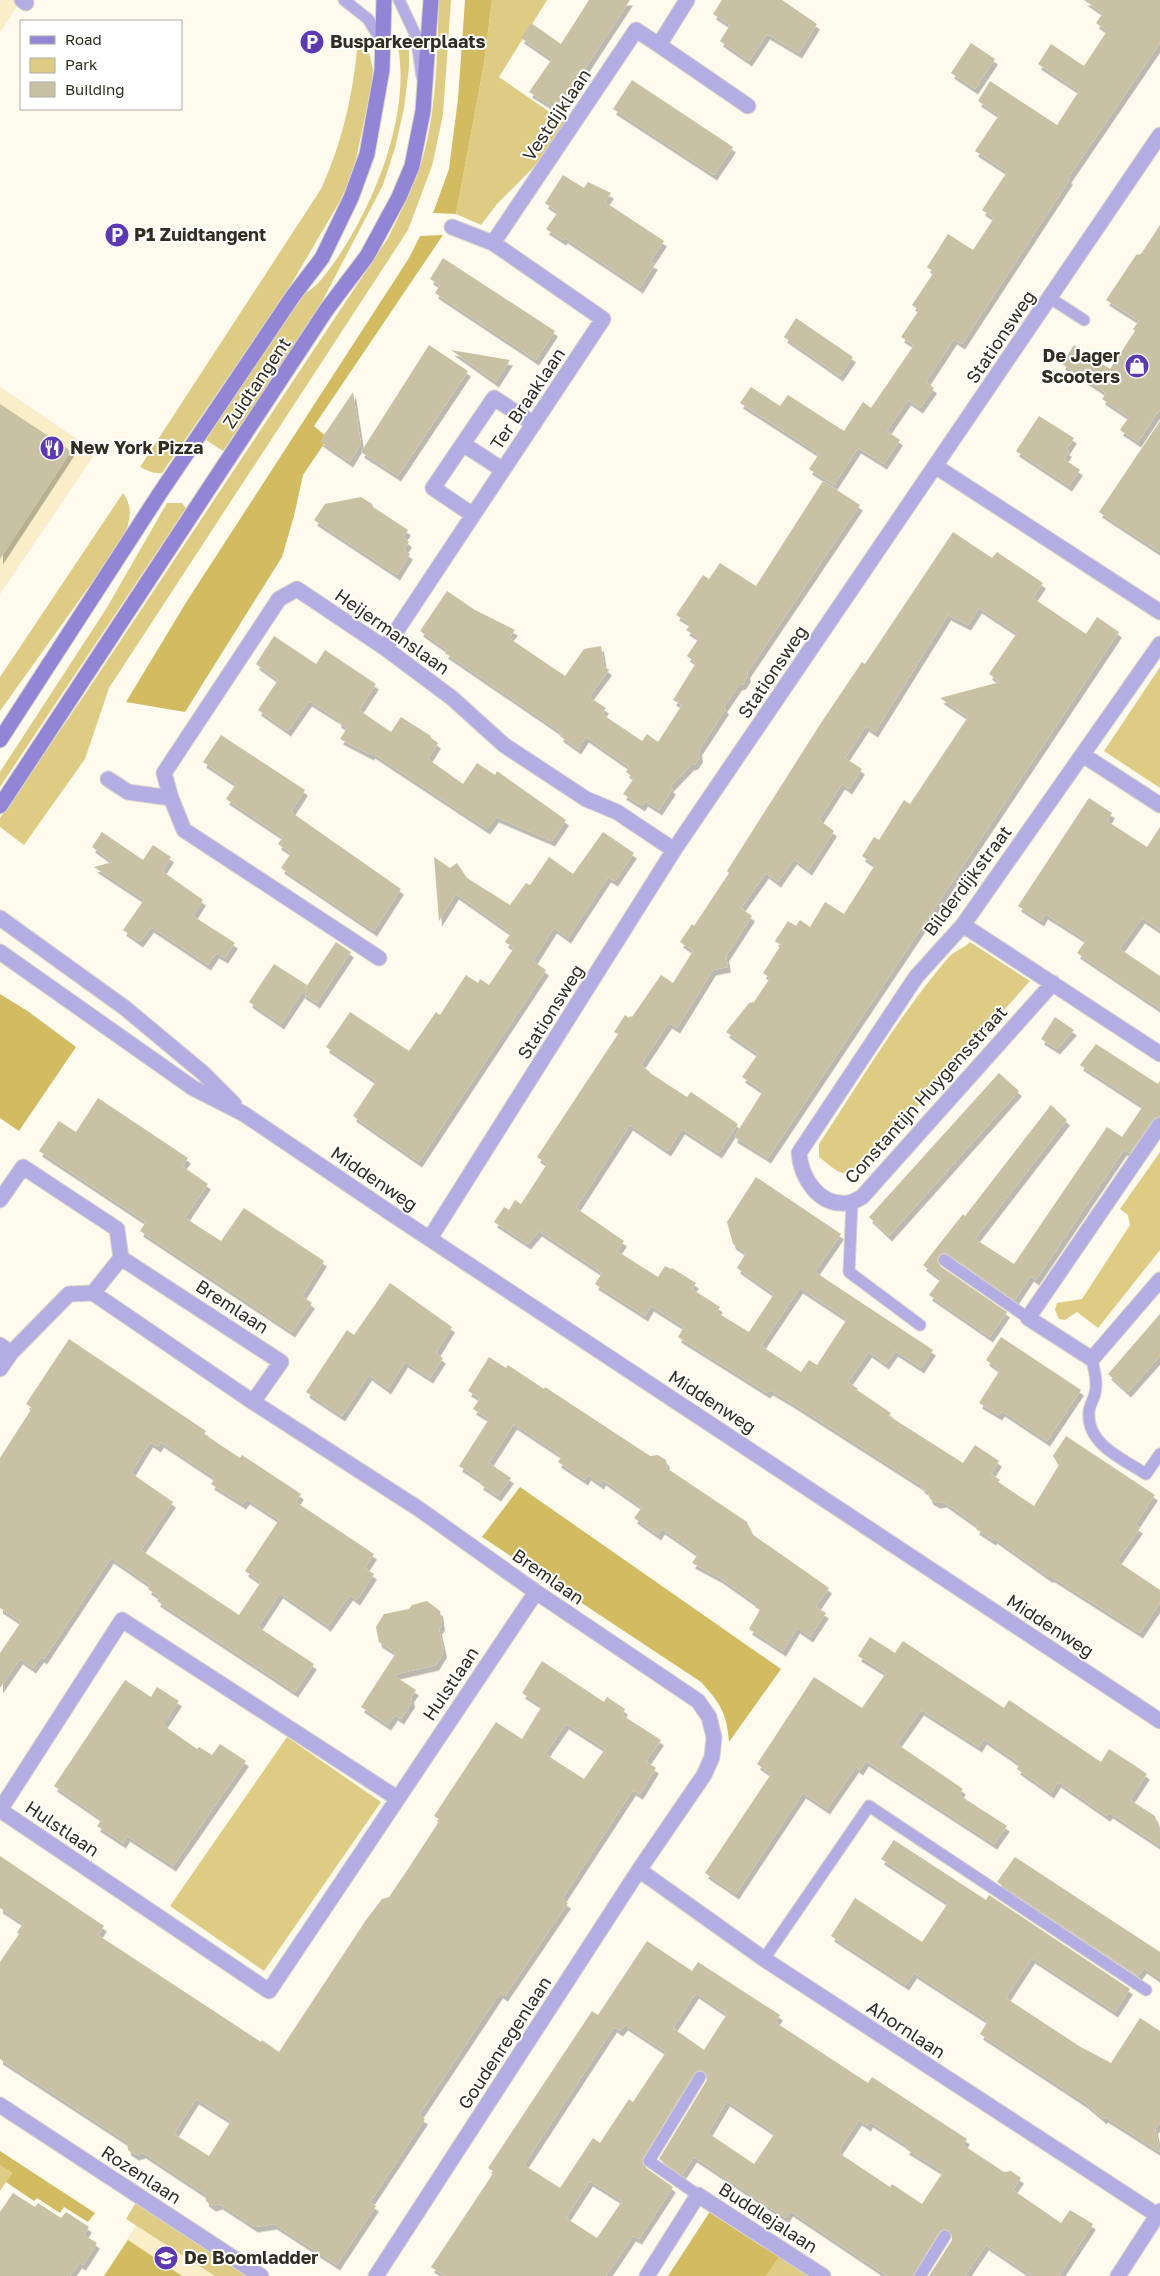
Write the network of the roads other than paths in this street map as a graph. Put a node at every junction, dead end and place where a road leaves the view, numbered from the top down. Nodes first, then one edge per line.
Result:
1 (344, 0) edge
2 (384, 0) edge
3 (399, 0) edge
4 (431, 0) edge
5 (687, 0) edge
6 (384, 45) junction
7 (659, 46) junction
8 (426, 91) junction
9 (748, 106) dead end
10 (1160, 135) edge
11 (452, 227) dead end
12 (493, 243) junction
13 (1050, 298) junction
14 (1084, 320) dead end
15 (534, 424) junction
16 (464, 444) junction
17 (935, 466) junction
18 (503, 470) junction
19 (473, 515) junction
20 (1160, 612) edge
21 (1160, 644) edge
22 (385, 648) junction
23 (0, 740) edge
24 (1083, 755) junction
25 (108, 779) dead end
26 (171, 798) junction
27 (1160, 805) edge
28 (0, 806) edge
29 (674, 850) junction
30 (0, 918) edge
31 (963, 924) junction
32 (0, 952) edge
33 (379, 958) dead end
34 (1053, 983) junction
35 (1160, 1054) edge
36 (244, 1114) junction
37 (1160, 1125) edge
38 (800, 1168) joint
39 (0, 1200) edge
40 (852, 1201) junction
41 (430, 1238) junction
42 (121, 1258) junction
43 (944, 1260) dead end
44 (1160, 1280) edge
45 (94, 1293) junction
46 (1028, 1318) junction
47 (920, 1325) dead end
48 (5, 1349) edge
49 (1092, 1359) junction
50 (0, 1369) edge
51 (253, 1402) junction
52 (1160, 1454) edge
53 (536, 1592) junction
54 (1160, 1721) edge
55 (397, 1798) junction
56 (665, 1832) joint
57 (639, 1870) junction
58 (764, 1959) junction
59 (1146, 1990) dead end
60 (700, 2077) dead end
61 (0, 2105) edge
62 (698, 2195) junction
63 (1158, 2213) edge
64 (945, 2236) dead end
65 (261, 2276) edge
66 (376, 2276) edge
67 (647, 2276) edge
68 (823, 2276) edge
69 (920, 2276) edge
70 (1118, 2276) edge

1 - 6 lane
2 - 6 main road, Zuidtangent
3 - 8 lane
4 - 8 main road, Zuidtangent
5 - 7 street
6 - 23 main road, Zuidtangent
7 - 9 street, Vestdijklaan
7 - 12 street, Vestdijklaan
8 - 28 main road, Zuidtangent
10 - 13 street, Stationsweg
11 - 12 street, Ter Braaklaan
12 - 15 street, Ter Braaklaan
13 - 14 lane
13 - 17 street, Stationsweg
15 - 16 street
15 - 18 street, Ter Braaklaan
16 - 18 street
16 - 19 street
17 - 20 street
17 - 29 street, Stationsweg
18 - 19 street, Ter Braaklaan
19 - 22 street, Ter Braaklaan
21 - 24 street, Bilderdijkstraat
22 - 26 street, Heijermanslaan
22 - 29 street, Heijermanslaan
24 - 27 street
24 - 31 street, Bilderdijkstraat
25 - 26 street
26 - 33 street, Heijermanslaan
29 - 41 street, Stationsweg
30 - 36 street, Middenweg
31 - 34 street
31 - 38 street, Bilderdijkstraat
32 - 36 street, Middenweg
34 - 35 street
34 - 40 street, Constantijn Huygensstraat
36 - 41 street, Middenweg
37 - 46 street
38 - 40 street, Constantijn Huygensstraat
39 - 42 street
40 - 47 lane
41 - 54 street, Middenweg
42 - 45 street
42 - 51 street, Bremlaan
43 - 46 lane
44 - 49 street
45 - 48 street
45 - 51 street, Bremlaan
46 - 49 street
48 - 50 street
49 - 52 lane
51 - 53 street, Bremlaan
53 - 55 street, Hulstlaan
53 - 56 street, Bremlaan
55 - 55 street, Hulstlaan
56 - 57 street, Goudenregenlaan
57 - 58 street, Ahornlaan
57 - 66 street, Goudenregenlaan
58 - 59 lane
58 - 63 street, Ahornlaan
60 - 62 lane
61 - 65 street, Rozenlaan
62 - 67 street, Buddlejalaan
62 - 68 street, Buddlejalaan
63 - 70 street
64 - 69 lane

